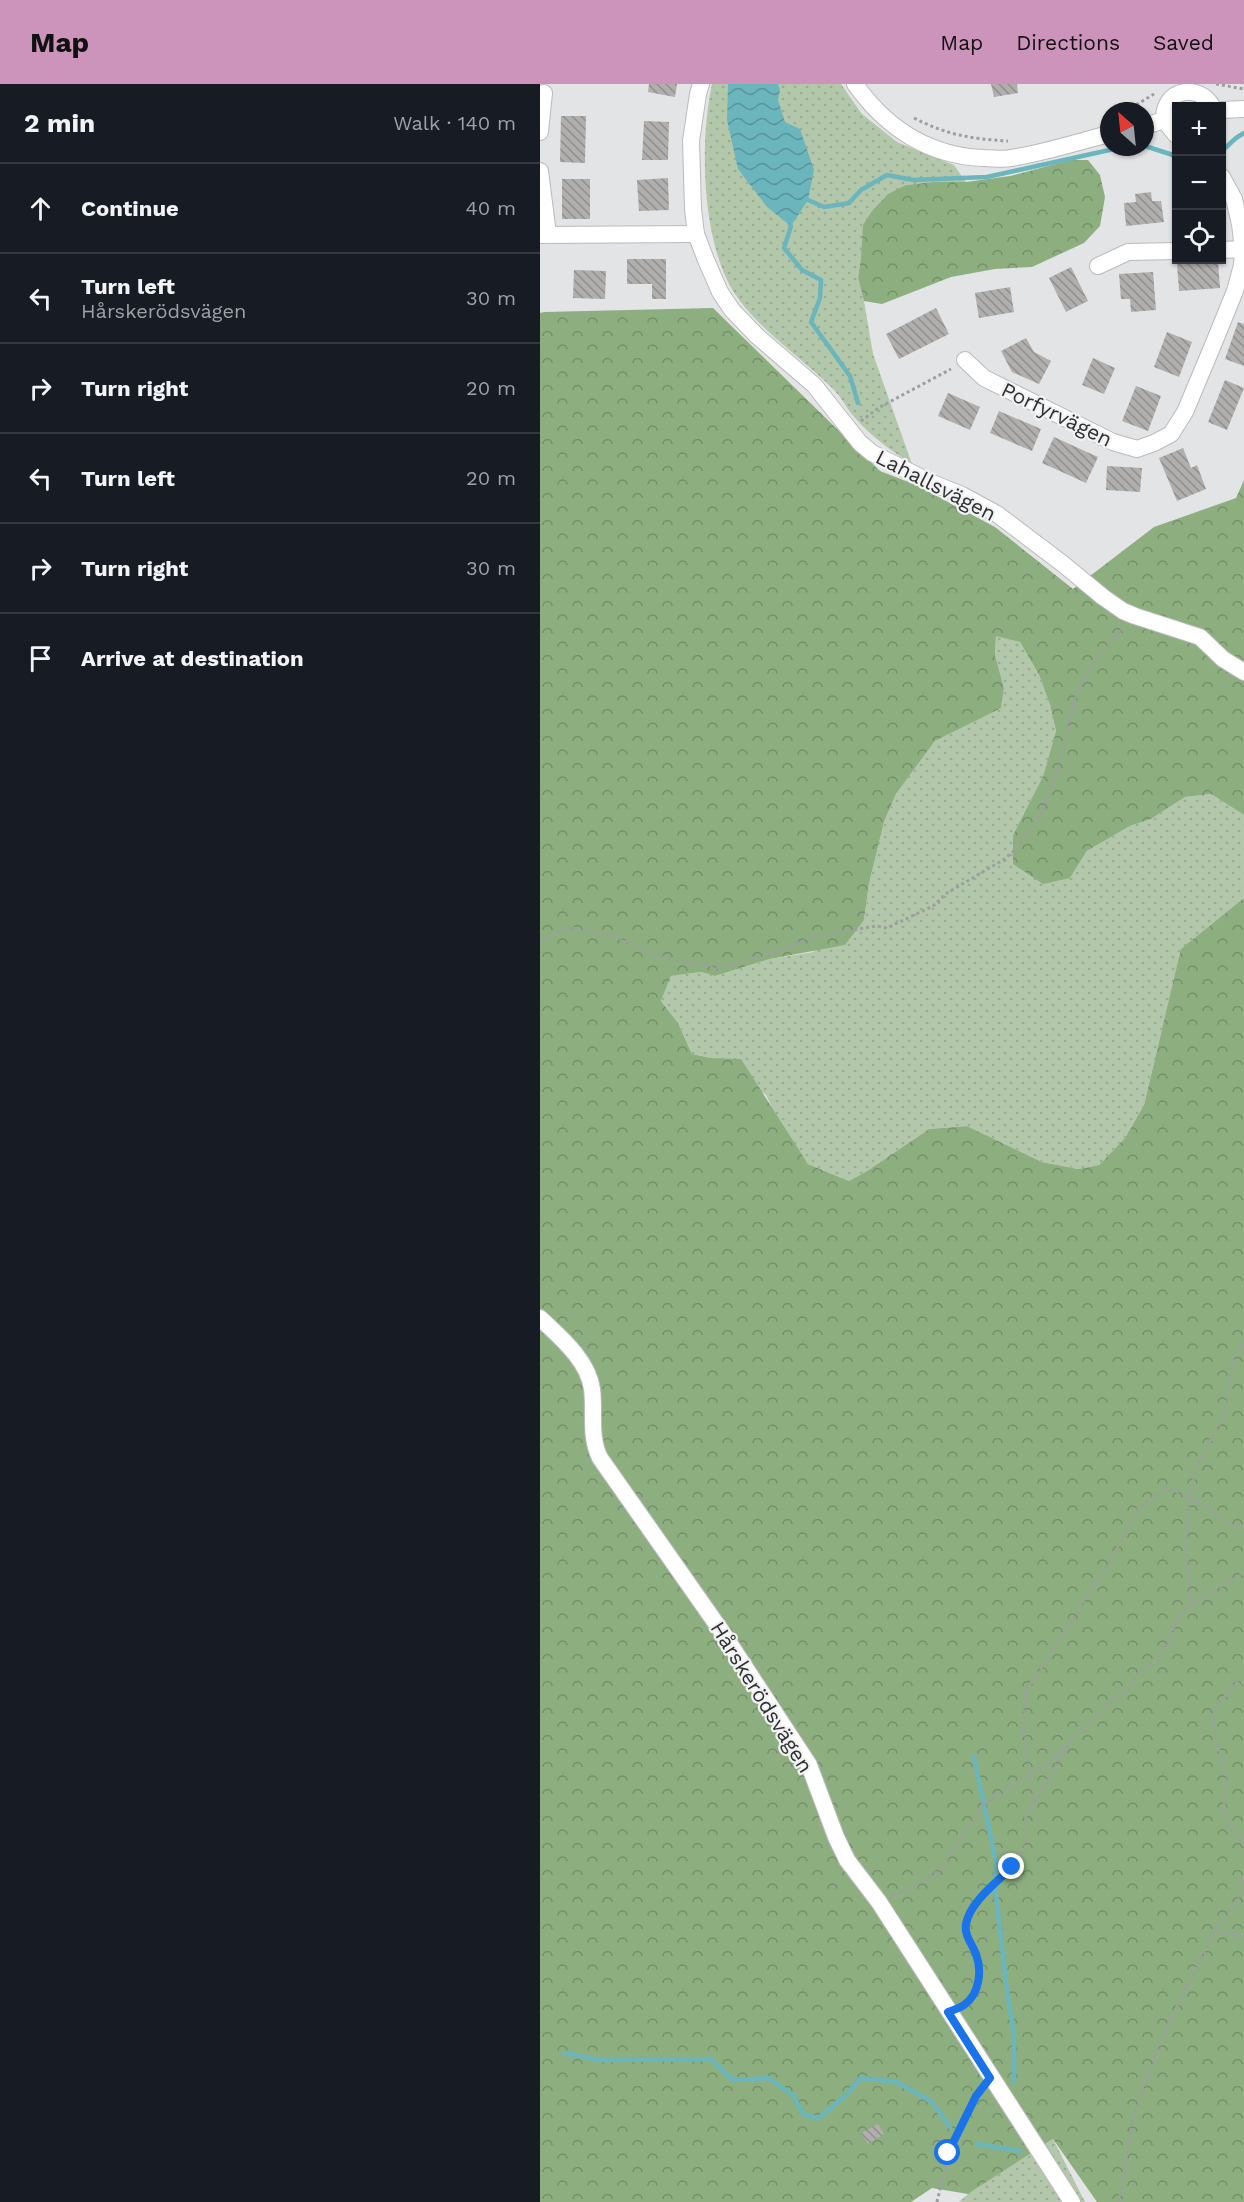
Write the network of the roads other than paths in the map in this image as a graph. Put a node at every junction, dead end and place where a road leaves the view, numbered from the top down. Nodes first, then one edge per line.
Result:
1 (701, 84) edge
2 (855, 84) edge
3 (1189, 86) edge
4 (544, 93) dead end
5 (1210, 102) edge
6 (1244, 109) edge
7 (1226, 110) edge
8 (1164, 120) junction
9 (1154, 123) edge
10 (1172, 130) edge
11 (540, 132) edge
12 (1100, 136) edge
13 (540, 171) edge
14 (1226, 185) edge
15 (544, 234) edge
16 (696, 234) junction
17 (1243, 249) edge
18 (1226, 250) edge
19 (1172, 251) edge
20 (1098, 266) dead end
21 (965, 360) road end
22 (1244, 672) edge
23 (540, 1318) edge
24 (1072, 2202) edge

1 - 16 street, Lahallsvägen
2 - 12 street
3 - 5 street
3 - 8 street
4 - 11 street
6 - 7 street
8 - 9 street
8 - 10 street
13 - 15 street
14 - 17 street, Porfyrvägen
15 - 16 street
16 - 22 street, Lahallsvägen
17 - 18 street
17 - 21 street, Porfyrvägen
19 - 20 street
23 - 24 street, Hårskerödsvägen

